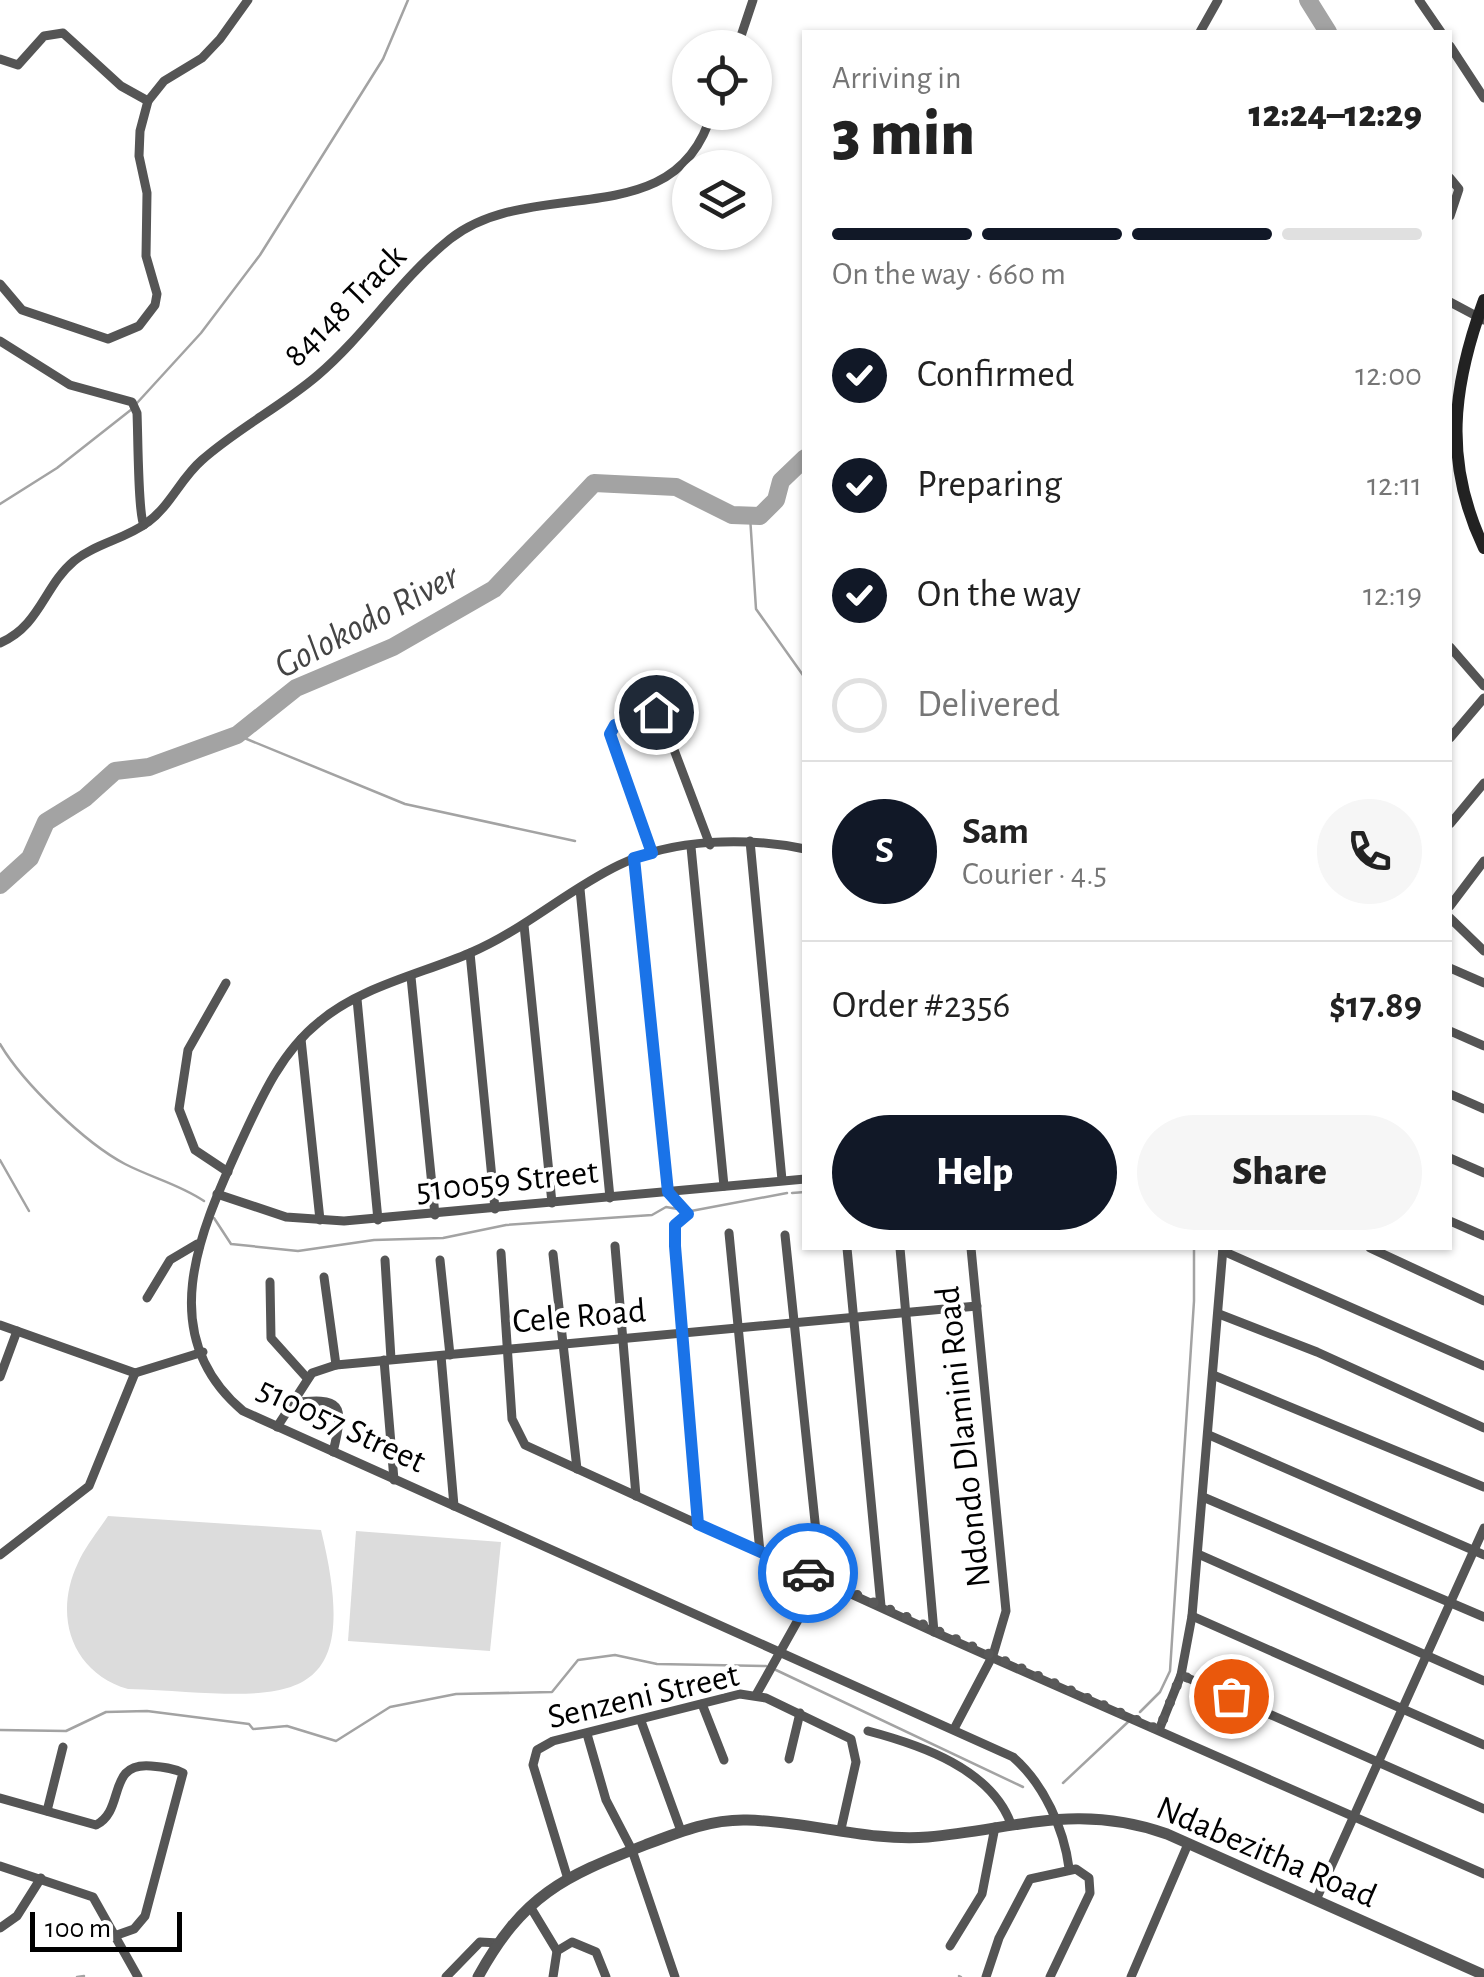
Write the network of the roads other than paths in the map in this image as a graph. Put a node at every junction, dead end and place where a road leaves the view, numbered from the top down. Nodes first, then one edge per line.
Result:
1 (248, 0) edge
2 (753, 0) edge
3 (1218, 0) edge
4 (1420, 0) edge
5 (743, 30) edge
6 (1201, 30) edge
7 (1441, 30) edge
8 (1452, 49) edge
9 (0, 59) edge
10 (1484, 98) edge
11 (148, 101) junction
12 (705, 130) edge
13 (1452, 180) edge
14 (1452, 210) edge
15 (0, 284) edge
16 (1484, 300) edge
17 (1452, 303) edge
18 (1481, 318) edge
19 (0, 341) edge
20 (144, 525) junction
21 (1484, 548) edge
22 (0, 643) edge
23 (1452, 649) edge
24 (1484, 686) edge
25 (1484, 698) edge
26 (1452, 736) edge
27 (1484, 783) edge
28 (1452, 822) edge
29 (750, 841) junction
30 (710, 845) junction
31 (690, 847) junction
32 (802, 849) edge
33 (652, 853) junction
34 (634, 858) junction
35 (1484, 861) edge
36 (580, 889) junction
37 (1452, 903) edge
38 (1452, 920) edge
39 (524, 925) junction
40 (1484, 949) edge
41 (470, 953) junction
42 (1452, 969) edge
43 (412, 976) junction
44 (226, 983) dead end
45 (1484, 983) edge
46 (358, 999) junction
47 (1452, 1032) edge
48 (301, 1039) junction
49 (1484, 1046) edge
50 (1452, 1095) edge
51 (1484, 1109) edge
52 (1452, 1159) edge
53 (228, 1172) junction
54 (1484, 1173) edge
55 (802, 1179) edge
56 (782, 1180) junction
57 (724, 1186) junction
58 (668, 1192) junction
59 (218, 1194) junction
60 (610, 1198) junction
61 (552, 1203) junction
62 (494, 1209) junction
63 (435, 1214) junction
64 (320, 1220) junction
65 (378, 1220) junction
66 (1452, 1222) edge
67 (730, 1234) dead end
68 (786, 1235) dead end
69 (1484, 1236) edge
70 (197, 1244) junction
71 (615, 1246) dead end
72 (847, 1250) edge
73 (900, 1250) edge
74 (971, 1250) edge
75 (1223, 1250) edge
76 (1225, 1250) edge
77 (1374, 1250) edge
78 (501, 1253) dead end
79 (553, 1254) dead end
80 (385, 1260) dead end
81 (440, 1260) dead end
82 (324, 1278) dead end
83 (270, 1282) dead end
84 (147, 1298) dead end
85 (1484, 1300) edge
86 (977, 1306) junction
87 (908, 1314) junction
88 (1219, 1314) junction
89 (854, 1317) junction
90 (796, 1322) junction
91 (0, 1325) edge
92 (739, 1328) junction
93 (17, 1331) junction
94 (682, 1333) junction
95 (624, 1338) junction
96 (566, 1344) junction
97 (509, 1350) junction
98 (203, 1352) junction
99 (445, 1355) junction
100 (388, 1360) junction
101 (336, 1365) junction
102 (1484, 1366) edge
103 (135, 1374) junction
104 (1213, 1375) junction
105 (0, 1377) edge
106 (307, 1378) junction
107 (292, 1403) junction
108 (277, 1427) junction
109 (1484, 1428) edge
110 (1209, 1435) junction
111 (333, 1452) junction
112 (577, 1469) junction
113 (394, 1480) junction
114 (1484, 1487) edge
115 (636, 1496) junction
116 (1203, 1497) junction
117 (454, 1506) junction
118 (698, 1524) junction
119 (1484, 1528) edge
120 (760, 1552) junction
121 (1479, 1553) edge
122 (1198, 1554) junction
123 (0, 1555) edge
124 (821, 1579) junction
125 (1450, 1602) junction
126 (882, 1606) junction
127 (1192, 1616) junction
128 (1484, 1617) edge
129 (934, 1632) junction
130 (782, 1652) junction
131 (993, 1655) junction
132 (1427, 1656) junction
133 (1181, 1675) junction
134 (1484, 1681) edge
135 (756, 1695) junction
136 (702, 1704) junction
137 (1402, 1710) junction
138 (800, 1713) junction
139 (641, 1721) junction
140 (954, 1729) junction
141 (1159, 1730) junction
142 (868, 1731) dead end
143 (588, 1734) junction
144 (1484, 1745) edge
145 (63, 1747) dead end
146 (789, 1758) dead end
147 (724, 1760) dead end
148 (1379, 1762) junction
149 (0, 1798) edge
150 (1484, 1809) edge
151 (48, 1811) junction
152 (1054, 1817) junction
153 (1354, 1818) junction
154 (1011, 1824) junction
155 (994, 1827) junction
156 (841, 1829) junction
157 (681, 1832) junction
158 (1188, 1844) junction
159 (632, 1850) junction
160 (0, 1866) edge
161 (1069, 1868) junction
162 (1484, 1874) edge
163 (567, 1876) junction
164 (41, 1878) junction
165 (1316, 1900) junction
166 (531, 1908) junction
167 (0, 1928) edge
168 (117, 1935) junction
169 (499, 1944) junction
170 (950, 1946) dead end
171 (557, 1951) junction
172 (1484, 1975) edge
173 (138, 1977) edge
174 (446, 1977) edge
175 (478, 1977) edge
176 (553, 1977) edge
177 (606, 1977) edge
178 (676, 1977) edge
179 (986, 1977) edge
180 (1050, 1977) edge
181 (1131, 1977) edge

1 - 11 street
2 - 5 street
3 - 6 street
4 - 7 street
8 - 10 street
9 - 11 street
11 - 15 street
12 - 20 street, 84148 Track
13 - 14 street
16 - 18 main road
17 - 18 street
18 - 21 main road
19 - 20 street
20 - 22 street, 84148 Track
23 - 24 street
25 - 26 street
27 - 28 street
29 - 30 street, 510057 Street
29 - 32 street, 510057 Street
29 - 56 street
30 - 31 street, 510057 Street
30 - 33 street
31 - 33 street, 510057 Street
31 - 57 street
33 - 34 street, 510057 Street
34 - 36 street, 510057 Street
34 - 58 street
35 - 37 street
36 - 39 street, 510057 Street
36 - 60 street
38 - 40 street
39 - 41 street, 510057 Street
39 - 61 street
41 - 43 street, 510057 Street
41 - 62 street
42 - 45 street
43 - 46 street, 510057 Street
43 - 63 street
44 - 53 street
46 - 48 street, 510057 Street
46 - 65 street
47 - 49 street
48 - 53 street, 510057 Street
48 - 64 street
50 - 51 street
52 - 54 street
53 - 59 street, 510057 Street
55 - 56 street, 510059 Street
56 - 57 street, 510059 Street
57 - 58 street, 510059 Street
58 - 60 street, 510059 Street
58 - 94 street
59 - 64 street, 510059 Street
59 - 70 street, 510057 Street
60 - 61 street, 510059 Street
61 - 62 street, 510059 Street
62 - 63 street, 510059 Street
63 - 65 street, 510059 Street
64 - 65 street, 510059 Street
66 - 69 street
67 - 92 street
68 - 90 street
70 - 84 street
70 - 98 street, 510057 Street
71 - 95 street
72 - 89 street
73 - 87 street
74 - 86 street, Ndondo Dlamini Road
75 - 88 street
76 - 102 street
77 - 85 street
78 - 97 street
79 - 96 street
80 - 100 street
81 - 99 street
82 - 101 street
83 - 106 street
86 - 87 street, Cele Road
86 - 131 street, Ndondo Dlamini Road
87 - 89 street, Cele Road
87 - 129 street
88 - 104 street
88 - 109 street
89 - 90 street, Cele Road
89 - 126 street
90 - 92 street, Cele Road
90 - 124 street
91 - 93 street
92 - 94 street, Cele Road
92 - 120 street
93 - 103 street
93 - 105 street
94 - 95 street, Cele Road
94 - 118 street
95 - 96 street, Cele Road
95 - 115 street
96 - 97 street, Cele Road
96 - 112 street
97 - 99 street, Cele Road
97 - 112 street
98 - 103 street
98 - 108 street, 510057 Street
99 - 100 street, Cele Road
99 - 117 street
100 - 101 street, Cele Road
100 - 113 street
101 - 106 street, Cele Road
103 - 123 street
104 - 110 street
104 - 114 street
106 - 107 street
107 - 108 street
107 - 111 street
108 - 111 street, 510057 Street
110 - 116 street
110 - 121 street
111 - 113 street, 510057 Street
112 - 115 street
113 - 117 street, 510057 Street
115 - 118 street
116 - 122 street
116 - 125 street
117 - 130 street, 510057 Street
118 - 120 street
119 - 121 street
120 - 124 street
121 - 125 street
122 - 127 street
122 - 132 street
124 - 126 street
124 - 130 street
125 - 128 street
125 - 132 street
126 - 129 street
127 - 133 street
127 - 137 street
129 - 131 street
130 - 135 street
130 - 140 street, 510057 Street
131 - 140 street, Ndondo Dlamini Road
131 - 141 street
132 - 134 street
132 - 137 street
133 - 141 street
133 - 148 street
135 - 136 street, Senzeni Street
135 - 138 street, Senzeni Street
136 - 139 street, Senzeni Street
136 - 147 street
137 - 144 street
137 - 148 street
138 - 146 street
138 - 156 street, Senzeni Street
139 - 143 street, Senzeni Street
139 - 157 street
140 - 152 street, 510057 Street
141 - 153 street
142 - 154 street
143 - 159 street
143 - 163 street, Senzeni Street
145 - 151 street
148 - 150 street
148 - 153 street
149 - 151 street
151 - 168 street
152 - 154 street, Ndabezitha Road
152 - 158 street, Ndabezitha Road
152 - 161 street, 510057 Street
153 - 162 street
153 - 165 street
154 - 155 street, Ndabezitha Road
155 - 156 street, Ndabezitha Road
155 - 170 street
156 - 157 street, Ndabezitha Road
157 - 159 street, Ndabezitha Road
158 - 165 street, Ndabezitha Road
158 - 181 street
159 - 163 street, Ndabezitha Road
159 - 178 street
160 - 164 street
161 - 179 street
161 - 180 street, 510057 Street
163 - 166 street, Ndabezitha Road
164 - 167 street
164 - 168 street
165 - 172 street, Ndabezitha Road
166 - 169 street, Ndabezitha Road
166 - 171 street
168 - 173 street
169 - 174 street
169 - 175 street, Ndabezitha Road
171 - 176 street
171 - 177 street

